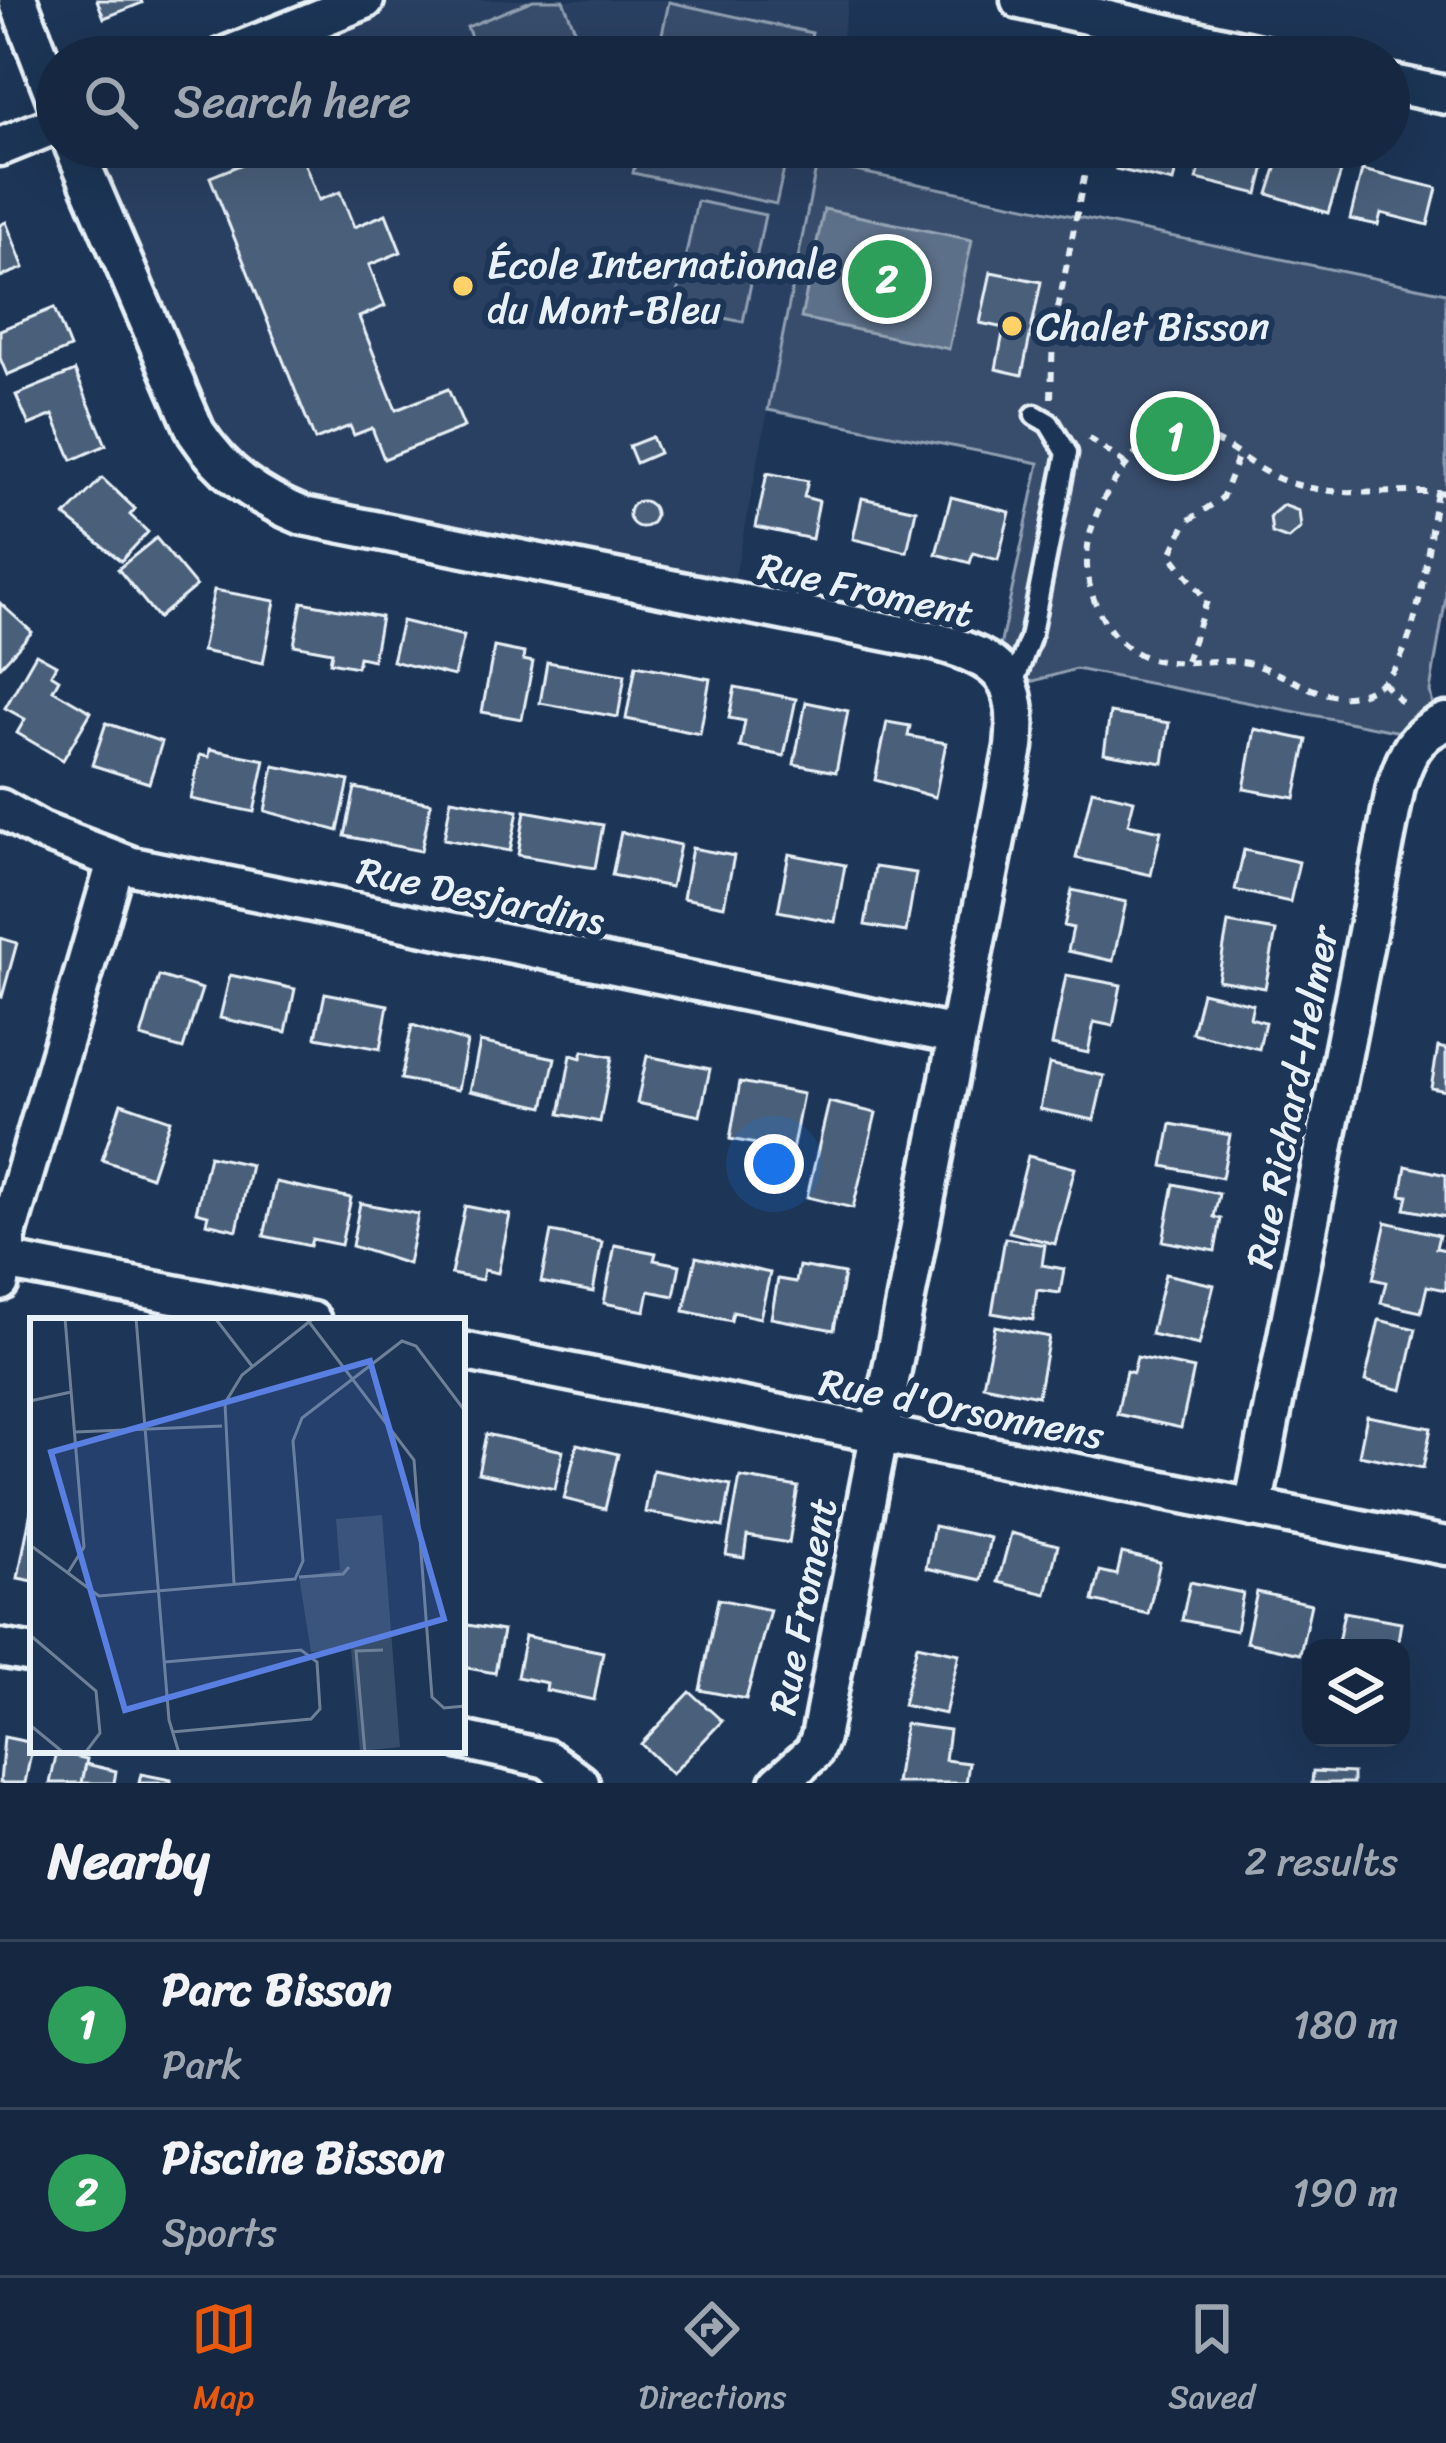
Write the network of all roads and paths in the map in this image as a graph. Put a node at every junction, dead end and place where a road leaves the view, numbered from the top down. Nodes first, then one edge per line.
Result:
1 (17, 0) edge
2 (365, 0) edge
3 (1020, 0) edge
4 (276, 36) edge
5 (1179, 36) edge
6 (36, 48) edge
7 (1410, 87) edge
8 (1446, 95) edge
9 (36, 132) edge
10 (0, 147) edge
11 (83, 168) edge
12 (1086, 168) edge
13 (1042, 419) joint
14 (1240, 452) junction
15 (1442, 493) edge
16 (1186, 661) junction
17 (1012, 687) junction
18 (1446, 722) edge
19 (0, 808) edge
20 (116, 862) junction
21 (956, 1035) junction
22 (2, 1268) edge
23 (294, 1318) edge
24 (465, 1352) edge
25 (879, 1435) junction
26 (1253, 1508) junction
27 (1446, 1546) edge
28 (0, 1648) edge
29 (30, 1653) edge
30 (465, 1741) edge
31 (580, 1783) edge
32 (779, 1783) edge

1 - 6 street
2 - 4 street
3 - 5 street
7 - 8 street
9 - 10 street
11 - 17 street, Rue Froment
12 - 13 path
13 - 17 lane
14 - 15 path
14 - 16 path
14 - 16 path
15 - 16 path
17 - 21 street, Rue Froment
18 - 26 street, Rue Richard-Helmer
19 - 20 street, Rue Desjardins
20 - 21 street, Rue Desjardins
20 - 22 street
21 - 25 street, Rue Froment
22 - 23 street
24 - 25 street, Rue d'Orsonnens
25 - 26 street, Rue d'Orsonnens
25 - 32 street, Rue Froment
26 - 27 street, Rue d'Orsonnens
28 - 29 street
30 - 31 street

